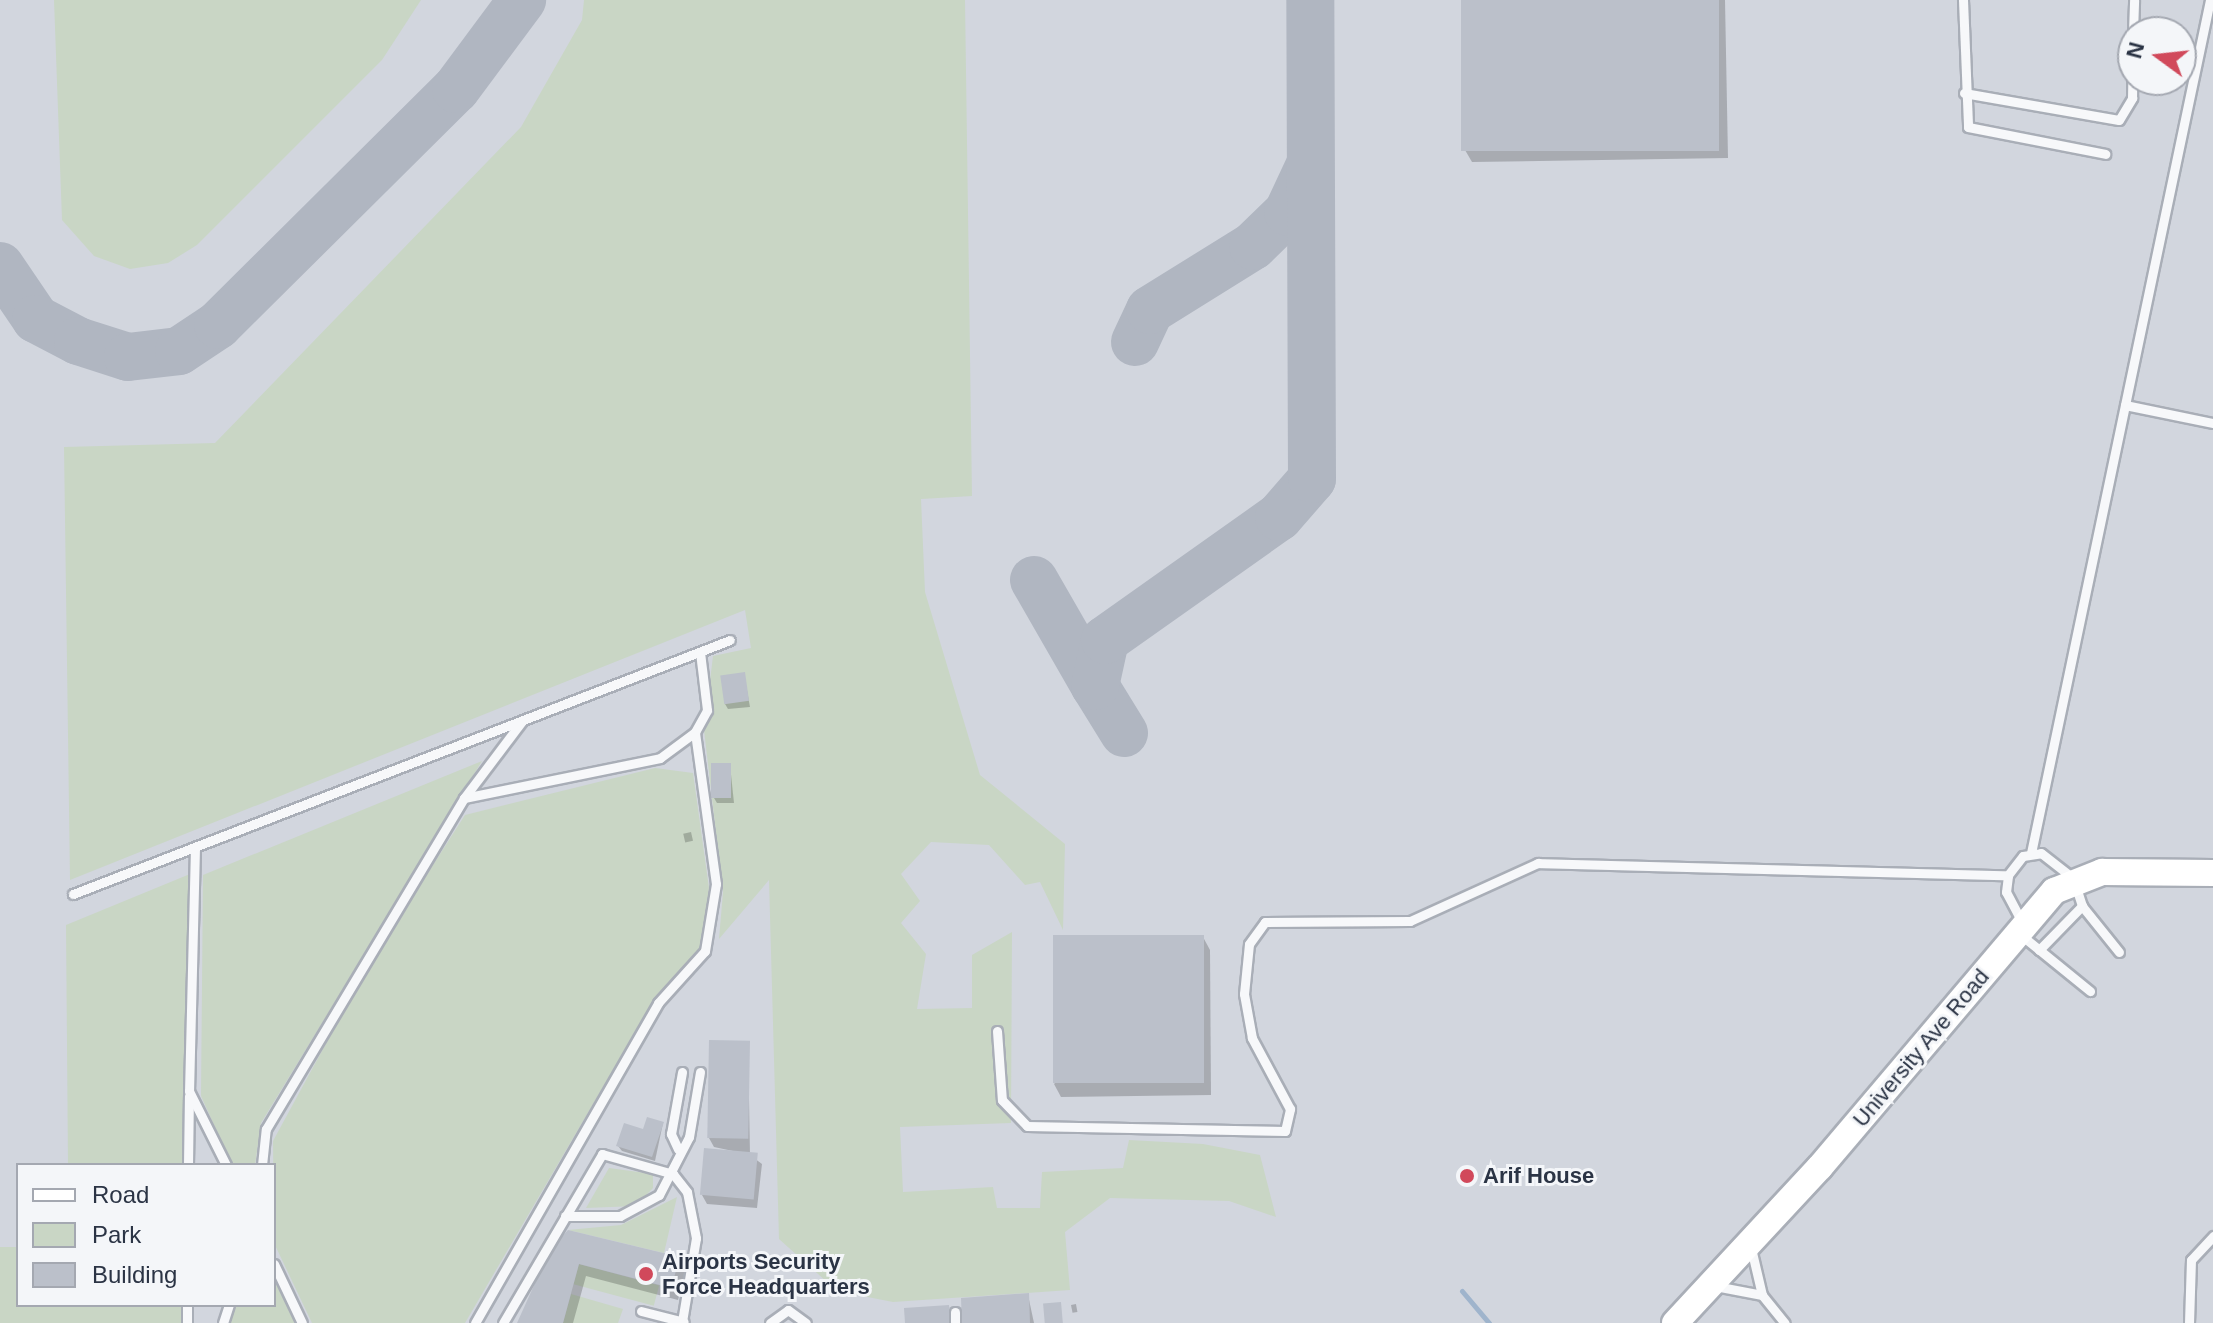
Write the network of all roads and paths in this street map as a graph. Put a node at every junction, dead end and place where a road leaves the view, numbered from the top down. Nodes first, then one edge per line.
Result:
1 (1963, 0) edge
2 (2210, 0) edge
3 (1964, 93) junction
4 (2132, 96) edge
5 (2105, 154) dead end
6 (2125, 405) junction
7 (2213, 423) edge
8 (730, 640) dead end
9 (700, 652) junction
10 (523, 721) junction
11 (695, 732) junction
12 (464, 798) junction
13 (195, 847) junction
14 (2031, 853) junction
15 (2213, 873) edge
16 (2008, 875) junction
17 (2073, 878) junction
18 (73, 894) dead end
19 (2082, 906) junction
20 (2027, 936) junction
21 (2119, 952) dead end
22 (2090, 991) dead end
23 (997, 1031) dead end
24 (682, 1072) dead end
25 (700, 1072) dead end
26 (189, 1091) junction
27 (678, 1149) junction
28 (188, 1163) edge
29 (225, 1163) edge
30 (262, 1163) edge
31 (673, 1174) junction
32 (565, 1216) junction
33 (2213, 1236) edge
34 (1750, 1243) junction
35 (276, 1268) edge
36 (1711, 1286) junction
37 (1762, 1295) junction
38 (641, 1311) dead end
39 (684, 1322) edge
40 (302, 1323) edge
41 (475, 1323) edge
42 (503, 1323) edge
43 (770, 1323) edge
44 (806, 1323) edge
45 (1675, 1323) edge
46 (1785, 1323) edge
47 (2189, 1323) edge

1 - 3 lane
2 - 6 lane
3 - 4 lane
3 - 5 lane
6 - 7 lane
6 - 14 lane
8 - 9 lane
9 - 10 lane
9 - 11 lane
10 - 12 lane
10 - 13 lane
11 - 12 lane
11 - 41 lane
12 - 30 lane
13 - 18 lane
13 - 26 lane
14 - 16 lane
14 - 17 lane
15 - 17 street
16 - 20 lane
16 - 23 lane
17 - 19 lane
17 - 20 street, University Ave Road
19 - 20 lane
19 - 21 lane
20 - 22 lane
20 - 34 street, University Ave Road
24 - 27 lane
25 - 27 lane
26 - 28 lane
26 - 29 lane
27 - 31 lane
31 - 32 lane
31 - 32 lane
31 - 39 lane
32 - 42 lane
33 - 47 lane
34 - 36 street, University Ave Road
34 - 37 lane
35 - 40 lane
36 - 37 lane
36 - 45 street, University Ave Road
37 - 46 lane
38 - 39 lane
43 - 44 lane

